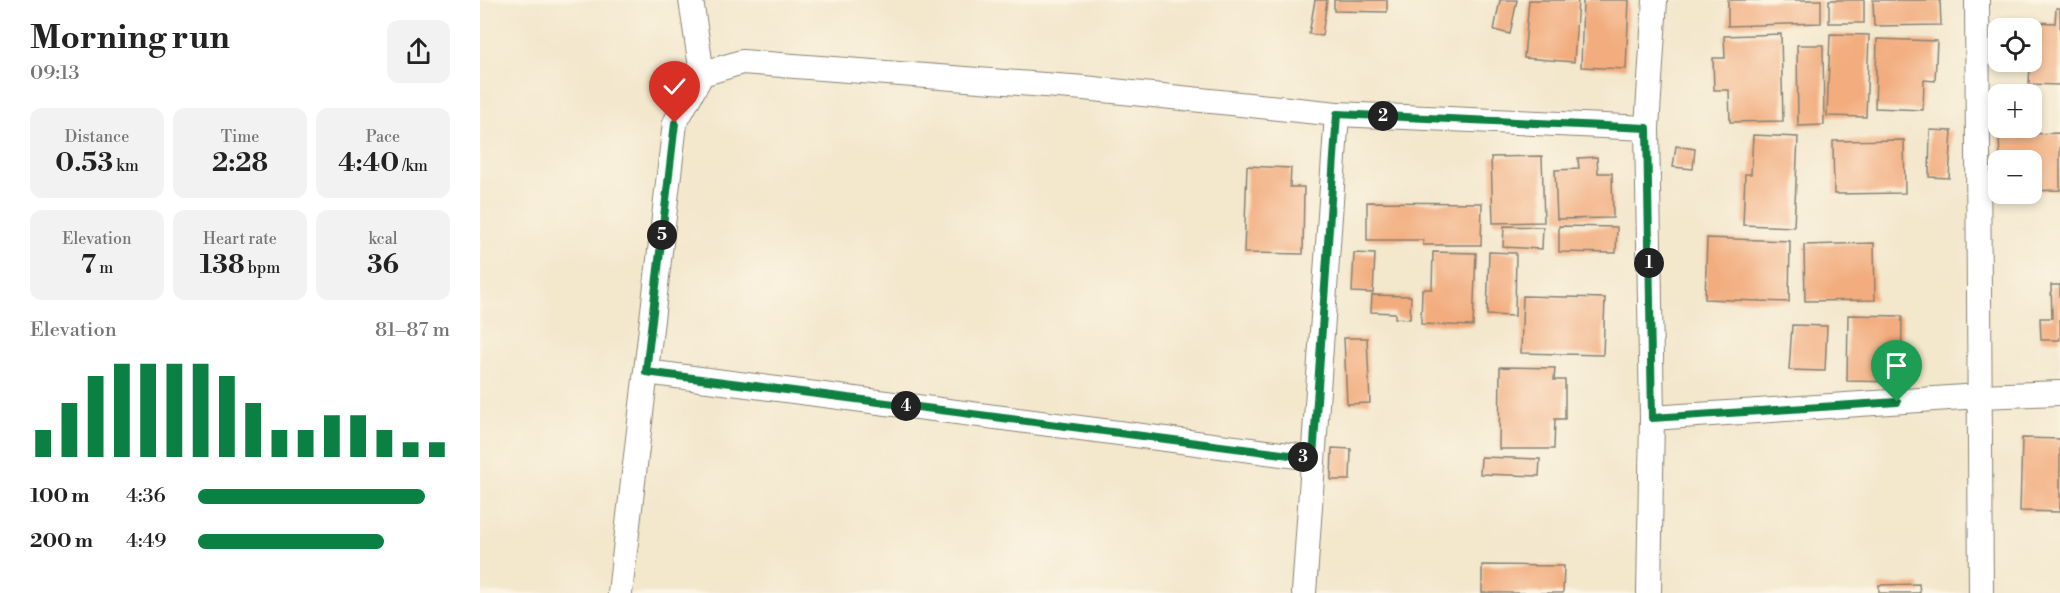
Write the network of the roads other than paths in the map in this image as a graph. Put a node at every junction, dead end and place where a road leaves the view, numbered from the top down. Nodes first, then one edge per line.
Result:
1 (691, 0) edge
2 (1655, 0) edge
3 (1977, 0) edge
4 (702, 74) junction
5 (1337, 114) junction
6 (1647, 128) junction
7 (646, 372) junction
8 (2060, 393) edge
9 (1979, 396) junction
10 (1652, 418) junction
11 (1313, 458) junction
12 (620, 593) edge
13 (1304, 593) edge
14 (1649, 593) edge
15 (1981, 593) edge

1 - 4 street
2 - 6 street
3 - 9 street
4 - 5 street
4 - 7 street
5 - 6 street
5 - 11 street
6 - 10 street
7 - 11 street
7 - 12 street
8 - 9 street
9 - 10 street
9 - 15 street
10 - 14 street
11 - 13 street

